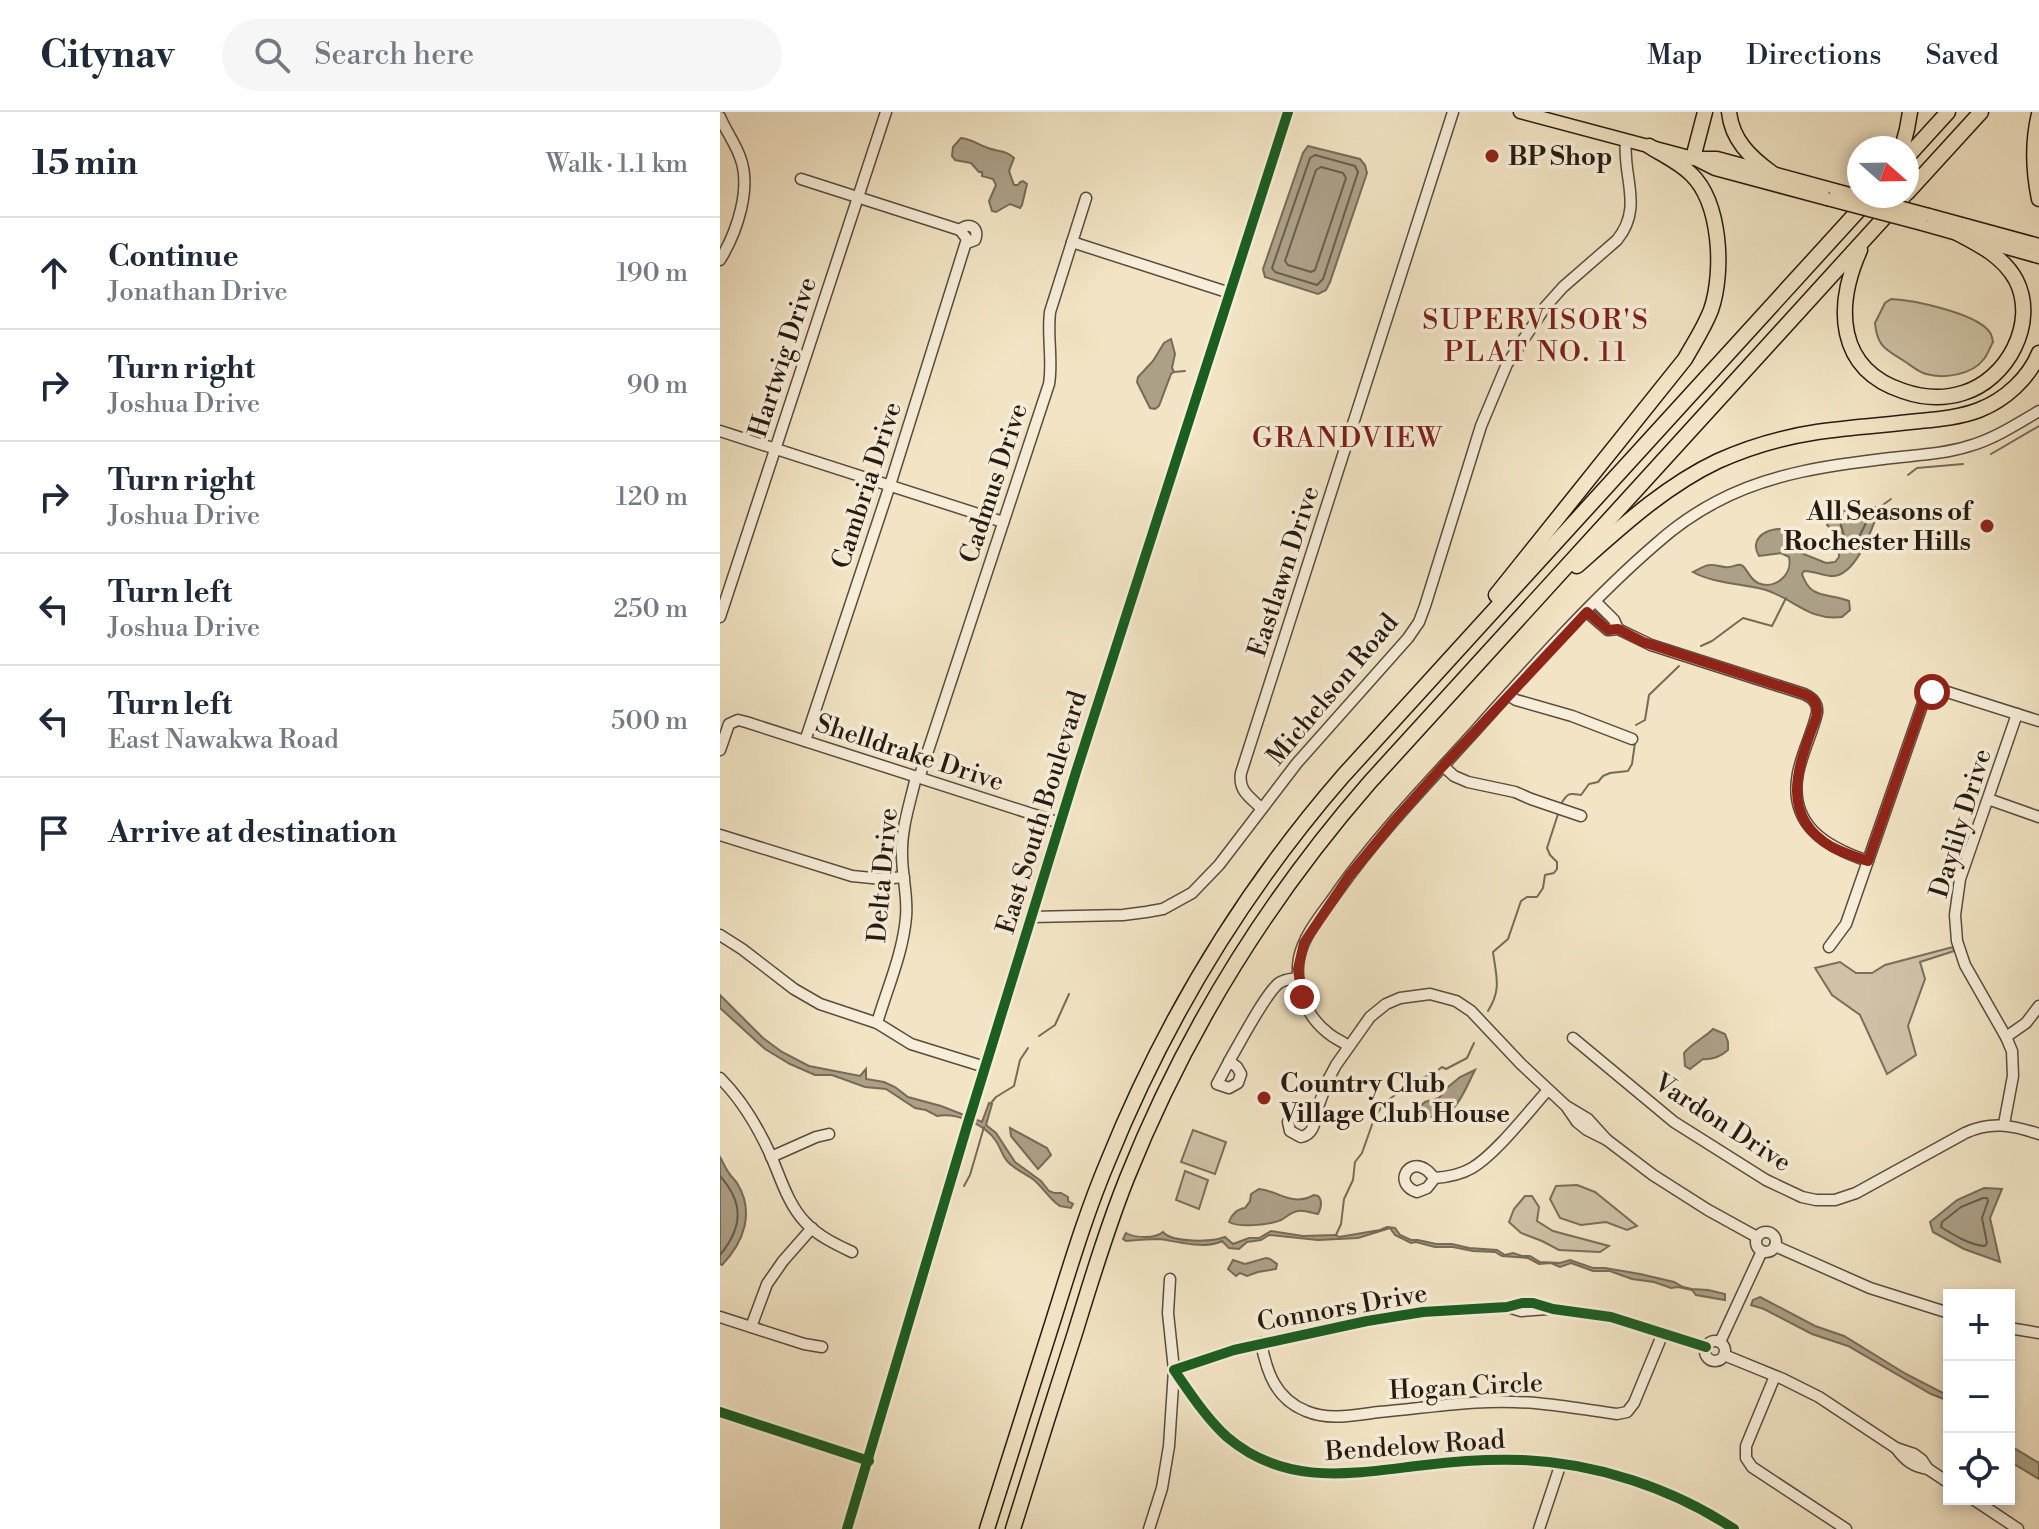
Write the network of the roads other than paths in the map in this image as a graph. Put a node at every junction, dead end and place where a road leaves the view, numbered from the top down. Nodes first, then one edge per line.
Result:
1 (886, 112) edge
2 (1288, 112) edge
3 (1453, 112) edge
4 (1520, 112) edge
5 (1705, 112) edge
6 (1729, 112) edge
7 (1910, 112) edge
8 (1948, 112) edge
9 (1981, 112) edge
10 (2039, 114) edge
11 (720, 117) edge
12 (1905, 136) edge
13 (1626, 140) junction
14 (1919, 144) edge
15 (1649, 146) junction
16 (1693, 158) junction
17 (1772, 173) junction
18 (801, 179) dead end
19 (1919, 179) edge
20 (1831, 194) junction
21 (858, 197) junction
22 (1086, 198) dead end
23 (2039, 199) edge
24 (1860, 208) edge
25 (1893, 208) edge
26 (1926, 219) junction
27 (1955, 232) junction
28 (1867, 237) junction
29 (1072, 242) junction
30 (2039, 245) edge
31 (2039, 257) edge
32 (720, 260) edge
33 (1230, 293) junction
34 (2039, 353) edge
35 (2039, 411) edge
36 (720, 431) edge
37 (775, 448) junction
38 (890, 485) junction
39 (1003, 522) junction
40 (1596, 602) junction
41 (1587, 612) junction
42 (720, 617) edge
43 (1509, 629) junction
44 (1618, 629) junction
45 (1420, 691) junction
46 (1508, 695) junction
47 (2017, 714) junction
48 (2039, 721) edge
49 (1632, 739) dead end
50 (805, 741) junction
51 (720, 750) edge
52 (1443, 766) junction
53 (918, 778) junction
54 (1988, 799) junction
55 (1261, 808) junction
56 (1581, 816) dead end
57 (2039, 817) edge
58 (1060, 823) junction
59 (720, 835) edge
60 (1868, 861) junction
61 (904, 877) junction
62 (1031, 917) junction
63 (720, 935) edge
64 (1829, 947) dead end
65 (1298, 978) junction
66 (2039, 1006) edge
67 (877, 1023) junction
68 (2006, 1037) junction
69 (1573, 1038) dead end
70 (1348, 1046) junction
71 (1229, 1061) dead end
72 (985, 1067) junction
73 (720, 1078) edge
74 (1548, 1090) junction
75 (1318, 1107) dead end
76 (2004, 1124) junction
77 (829, 1134) dead end
78 (2039, 1134) edge
79 (771, 1157) junction
80 (1435, 1178) dead end
81 (812, 1228) junction
82 (1757, 1237) junction
83 (1775, 1246) junction
84 (1762, 1251) junction
85 (852, 1252) dead end
86 (1170, 1279) dead end
87 (1943, 1311) edge
88 (720, 1317) edge
89 (751, 1327) junction
90 (2015, 1329) edge
91 (1663, 1333) junction
92 (2039, 1333) edge
93 (1720, 1342) junction
94 (1261, 1343) junction
95 (822, 1347) dead end
96 (1706, 1347) junction
97 (1724, 1355) junction
98 (1174, 1370) junction
99 (1775, 1376) junction
100 (720, 1412) edge
101 (869, 1461) junction
102 (1561, 1463) junction
103 (1943, 1479) edge
104 (1982, 1505) edge
105 (847, 1529) edge
106 (987, 1529) edge
107 (1013, 1529) edge
108 (1149, 1529) edge
109 (1539, 1529) edge
110 (1734, 1529) edge
111 (1846, 1529) edge
112 (2018, 1529) edge

1 - 21 street, Hartwig Drive
2 - 33 street, East South Boulevard
3 - 55 street, Eastlawn Drive
4 - 13 main road
5 - 16 highway
6 - 17 highway
7 - 12 highway
8 - 14 highway
9 - 19 highway
10 - 23 highway
11 - 32 street
13 - 15 main road
13 - 55 street, Michelson Road
15 - 16 main road
15 - 45 highway
16 - 17 main road
16 - 20 main road
17 - 20 main road
18 - 21 street
20 - 26 main road, bridge
21 - 37 street, Hartwig Drive
21 - 38 street, Cambria Drive
22 - 29 street, Cadmus Drive
24 - 45 highway
25 - 28 highway
26 - 27 main road
26 - 30 main road
27 - 28 highway
27 - 31 main road
28 - 43 highway
29 - 33 street
29 - 39 street, Cadmus Drive
33 - 58 street, East South Boulevard
34 - 43 highway
35 - 40 street
36 - 37 street
37 - 38 street
37 - 42 street, Hartwig Drive
38 - 39 street
38 - 50 street, Cambria Drive
39 - 53 street, Cadmus Drive
40 - 41 street
40 - 44 street
41 - 44 street
41 - 46 street
43 - 107 highway
44 - 60 street
45 - 106 highway
46 - 49 street
46 - 52 street
47 - 48 street
47 - 54 street, Daylily Drive
47 - 60 street
50 - 51 street, Shelldrake Drive
50 - 53 street, Shelldrake Drive
52 - 56 street
52 - 65 street
53 - 58 street, Shelldrake Drive
53 - 61 street, Delta Drive
54 - 57 street
54 - 68 street, Daylily Drive
55 - 62 street, Michelson Road
58 - 62 street, East South Boulevard
59 - 61 street
60 - 64 street
61 - 67 street, Delta Drive
62 - 72 street, East South Boulevard
63 - 67 street
65 - 70 street
65 - 71 street
66 - 68 street
67 - 72 street
68 - 76 street, Daylily Drive
69 - 76 street, Vardon Drive
70 - 74 street
70 - 75 street
72 - 101 street, East South Boulevard
73 - 79 street
74 - 80 street
74 - 82 street
76 - 78 street, Vardon Drive
77 - 79 street
79 - 81 street
81 - 85 street
81 - 89 street
82 - 83 street
82 - 84 street
83 - 84 street
83 - 87 street
84 - 93 street
86 - 98 street
88 - 89 street
89 - 95 street
90 - 92 street
91 - 94 street, Connors Drive
91 - 94 street, Hogan Circle
91 - 96 street, Connors Drive
93 - 96 street
93 - 97 street
94 - 98 street, Connors Drive
96 - 97 street
97 - 99 street
98 - 102 street, Bendelow Road
98 - 108 street
99 - 103 street
99 - 111 street
100 - 101 street
101 - 105 street, East South Boulevard
102 - 109 street
102 - 110 street, Bendelow Road
104 - 112 street

